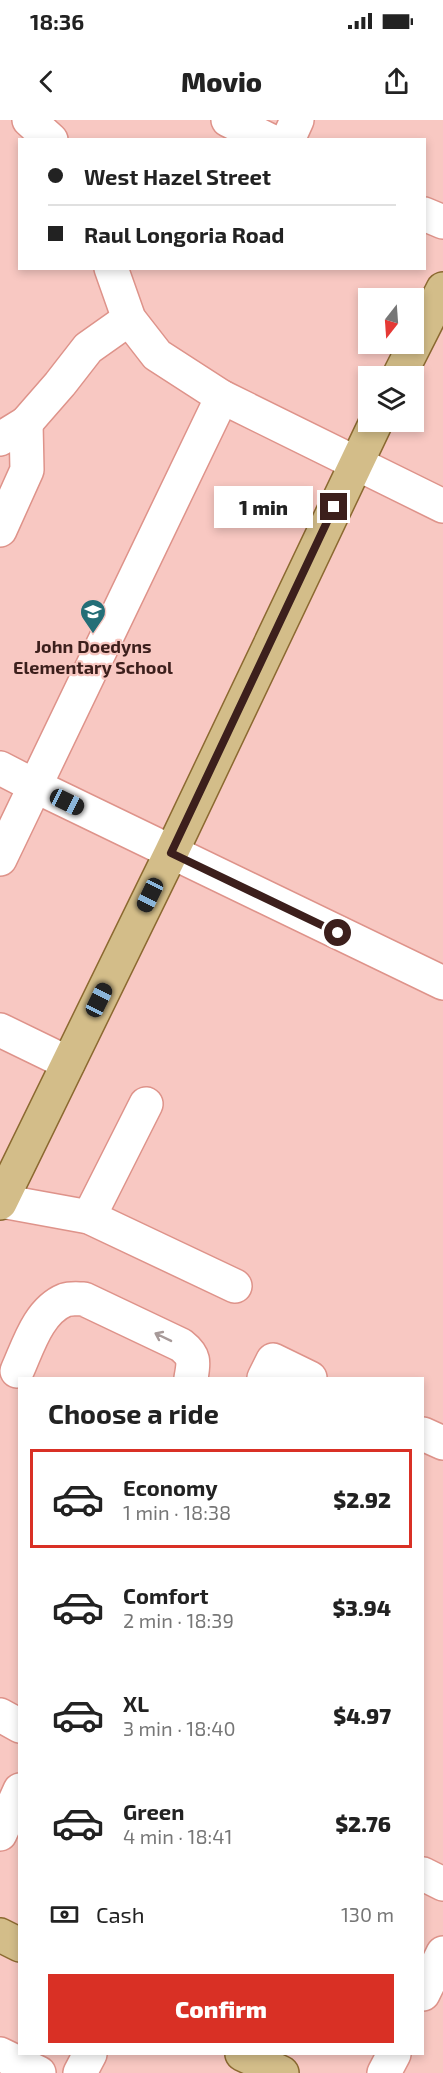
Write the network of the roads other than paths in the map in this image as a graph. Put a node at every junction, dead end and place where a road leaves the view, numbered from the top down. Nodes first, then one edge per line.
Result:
1 (29, 120) edge
2 (228, 120) edge
3 (297, 120) edge
4 (49, 138) edge
5 (265, 138) edge
6 (289, 138) edge
7 (426, 215) edge
8 (443, 222) edge
9 (112, 270) edge
10 (443, 289) edge
11 (129, 319) junction
12 (404, 366) edge
13 (222, 397) junction
14 (13, 431) edge
15 (371, 432) edge
16 (355, 464) junction
17 (443, 507) edge
18 (0, 530) edge
19 (0, 768) edge
20 (35, 786) junction
21 (171, 853) junction
22 (0, 859) edge
23 (443, 982) edge
24 (0, 1030) edge
25 (68, 1063) junction
26 (146, 1104) dead end
27 (1, 1202) edge
28 (89, 1217) junction
29 (235, 1286) dead end
30 (268, 1369) edge
31 (16, 1370) edge
32 (191, 1377) edge
33 (305, 1377) edge
34 (424, 1434) edge
35 (443, 1443) edge
36 (0, 1715) edge
37 (18, 1725) edge
38 (424, 1874) edge
39 (443, 1884) edge
40 (0, 1935) edge
41 (18, 1944) edge
42 (443, 1953) edge
43 (424, 1992) edge
44 (0, 2054) edge
45 (89, 2055) edge
46 (244, 2055) edge
47 (393, 2055) edge
48 (39, 2073) edge
49 (80, 2073) edge
50 (282, 2073) edge
51 (384, 2073) edge

1 - 4 street
2 - 5 street
3 - 6 street
7 - 8 street
9 - 11 street
10 - 12 main road
11 - 13 street
11 - 14 street
13 - 16 street
13 - 20 street
14 - 18 street
15 - 16 main road
16 - 17 street
16 - 21 main road
19 - 20 street
20 - 21 street
20 - 22 street
21 - 23 street
21 - 25 main road
24 - 25 street
25 - 27 main road
26 - 28 street
27 - 28 street
28 - 29 street
30 - 33 street
32 -> 31 street
34 - 35 street
36 - 37 street
38 - 39 street
40 - 41 main road
42 - 43 street
44 - 48 street
45 - 49 street
46 - 50 main road
47 - 51 street

